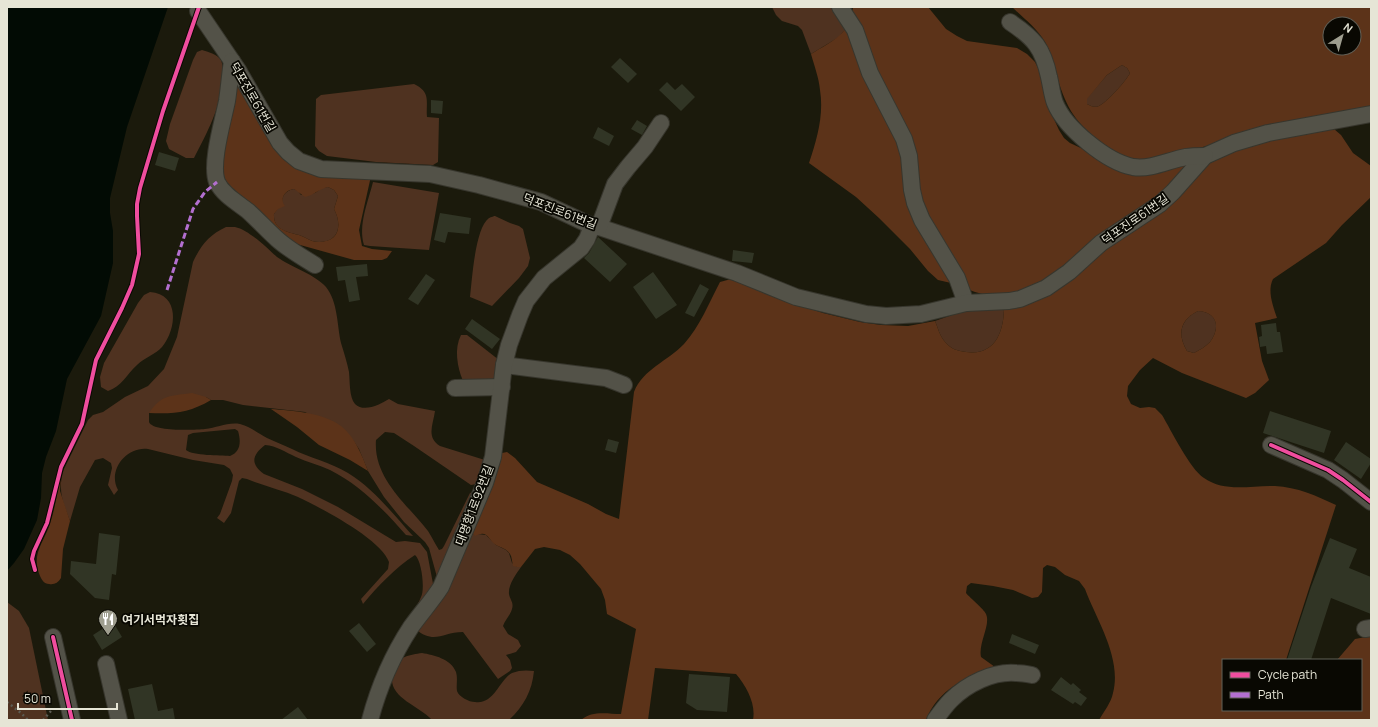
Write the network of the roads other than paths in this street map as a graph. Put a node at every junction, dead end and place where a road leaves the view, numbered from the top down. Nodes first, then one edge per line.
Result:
1 (840, 7) edge
2 (198, 11) dead end
3 (1010, 22) dead end
4 (232, 61) junction
5 (1371, 114) edge
6 (661, 123) dead end
7 (1205, 156) junction
8 (596, 226) junction
9 (315, 265) dead end
10 (966, 303) junction
11 (504, 365) junction
12 (624, 385) dead end
13 (502, 387) junction
14 (454, 388) dead end
15 (1271, 445) dead end
16 (1371, 502) edge
17 (53, 637) dead end
18 (106, 664) dead end
19 (1032, 675) dead end
20 (72, 720) edge
21 (119, 720) edge
22 (370, 720) edge
23 (935, 720) edge

1 - 10 street
2 - 4 street, 덕포진로61번길
3 - 7 street
4 - 8 street, 덕포진로61번길
4 - 9 street
5 - 7 street, 덕포진로61번길
6 - 8 street, 대명항1로92번길
7 - 10 street, 덕포진로61번길
8 - 10 street, 덕포진로61번길
8 - 11 street, 대명항1로92번길
11 - 12 street
11 - 13 street, 대명항1로92번길
13 - 14 street
13 - 22 street, 대명항1로92번길
15 - 16 street
17 - 20 street
18 - 21 street
19 - 23 street

